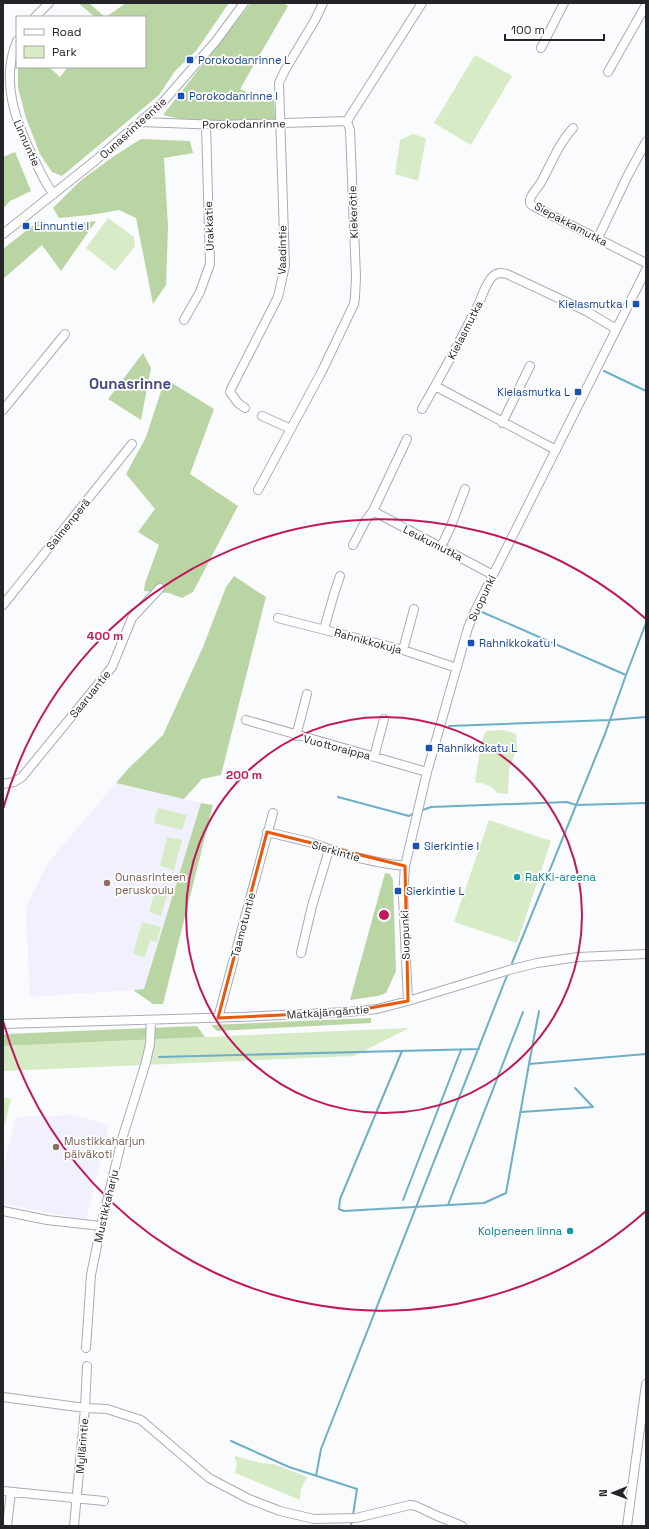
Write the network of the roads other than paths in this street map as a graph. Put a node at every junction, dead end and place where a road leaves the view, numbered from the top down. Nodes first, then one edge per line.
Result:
1 (49, 3) edge
2 (244, 3) edge
3 (323, 3) edge
4 (422, 3) edge
5 (564, 3) edge
6 (646, 5) edge
7 (40, 6) edge
8 (35, 16) edge
9 (16, 44) edge
10 (541, 48) dead end
11 (608, 72) dead end
12 (347, 121) junction
13 (141, 122) junction
14 (280, 123) junction
15 (206, 125) junction
16 (573, 128) dead end
17 (646, 142) edge
18 (54, 194) junction
19 (3, 234) edge
20 (598, 238) junction
21 (646, 263) edge
22 (646, 270) edge
23 (184, 320) dead end
24 (616, 329) junction
25 (65, 334) dead end
26 (530, 366) dead end
27 (435, 386) junction
28 (245, 408) dead end
29 (422, 409) dead end
30 (3, 410) edge
31 (262, 416) dead end
32 (502, 423) junction
33 (291, 429) junction
34 (407, 439) dead end
35 (132, 444) dead end
36 (556, 450) junction
37 (465, 489) dead end
38 (258, 490) dead end
39 (373, 511) junction
40 (352, 545) dead end
41 (441, 547) junction
42 (493, 575) junction
43 (340, 576) dead end
44 (160, 588) dead end
45 (3, 605) edge
46 (414, 609) dead end
47 (278, 618) dead end
48 (324, 629) junction
49 (403, 650) junction
50 (457, 668) junction
51 (307, 694) dead end
52 (384, 719) dead end
53 (246, 720) dead end
54 (296, 736) junction
55 (374, 757) junction
56 (428, 772) junction
57 (3, 784) edge
58 (273, 813) dead end
59 (267, 832) junction
60 (329, 850) junction
61 (405, 866) junction
62 (302, 953) dead end
63 (646, 954) edge
64 (408, 1001) junction
65 (218, 1018) junction
66 (151, 1020) junction
67 (3, 1024) edge
68 (3, 1211) edge
69 (100, 1226) junction
70 (86, 1348) dead end
71 (87, 1366) dead end
72 (646, 1384) edge
73 (3, 1397) edge
74 (85, 1408) junction
75 (7, 1492) edge
76 (77, 1498) junction
77 (104, 1501) dead end
78 (7, 1526) edge
79 (74, 1526) edge
80 (462, 1526) edge
81 (627, 1526) edge

1 - 7 street
2 - 13 street, Ounasrinteentie
3 - 14 street, Vaadintie
4 - 12 street
5 - 10 street
6 - 11 street
7 - 8 street
9 - 18 street, Linnuntie
12 - 14 street, Porokodanrinne
12 - 33 street, Kiekerötie
13 - 15 street, Porokodanrinne
13 - 18 street, Ounasrinteentie
14 - 15 street, Porokodanrinne
14 - 28 street, Vaadintie
15 - 23 street, Urakkatie
16 - 20 street, Siepakkamutka
17 - 20 street
18 - 19 street, Ounasrinteentie
20 - 21 street, Siepakkamutka
22 - 24 street, Suopunki
24 - 27 street, Kielasmutka
24 - 36 street, Suopunki
25 - 30 street
26 - 32 street
27 - 29 street
27 - 32 street
31 - 33 street
32 - 36 street
33 - 38 street, Kiekerötie
34 - 39 street
35 - 45 street, Salmenperä
36 - 42 street, Suopunki
37 - 41 street
39 - 40 street
39 - 41 street, Leukumutka
41 - 42 street, Leukumutka
42 - 50 street, Suopunki
43 - 48 street
44 - 57 street, Saaruantie
46 - 49 street
47 - 48 street, Rahnikkokuja
48 - 49 street, Rahnikkokuja
49 - 50 street, Rahnikkokuja
50 - 56 street, Suopunki
51 - 54 street
52 - 55 street
53 - 54 street, Vuottoraippa
54 - 55 street, Vuottoraippa
55 - 56 street, Vuottoraippa
56 - 61 street, Suopunki
58 - 59 street, Taamotuntie
59 - 60 street, Sierkintie
59 - 65 street, Taamotuntie
60 - 61 street, Sierkintie
60 - 62 street
61 - 64 street, Suopunki
63 - 64 street, Matkajängäntie
64 - 65 street, Matkajängäntie
65 - 66 street, Matkajängäntie
66 - 67 street, Matkajängäntie
66 - 69 street, Mustikkaharju
68 - 69 street
69 - 70 street, Mustikkaharju
71 - 74 street, Myllärintie
72 - 81 street
73 - 74 street
74 - 76 street, Myllärintie
74 - 80 street
75 - 76 street
75 - 78 street
76 - 77 street
76 - 79 street, Myllärintie

